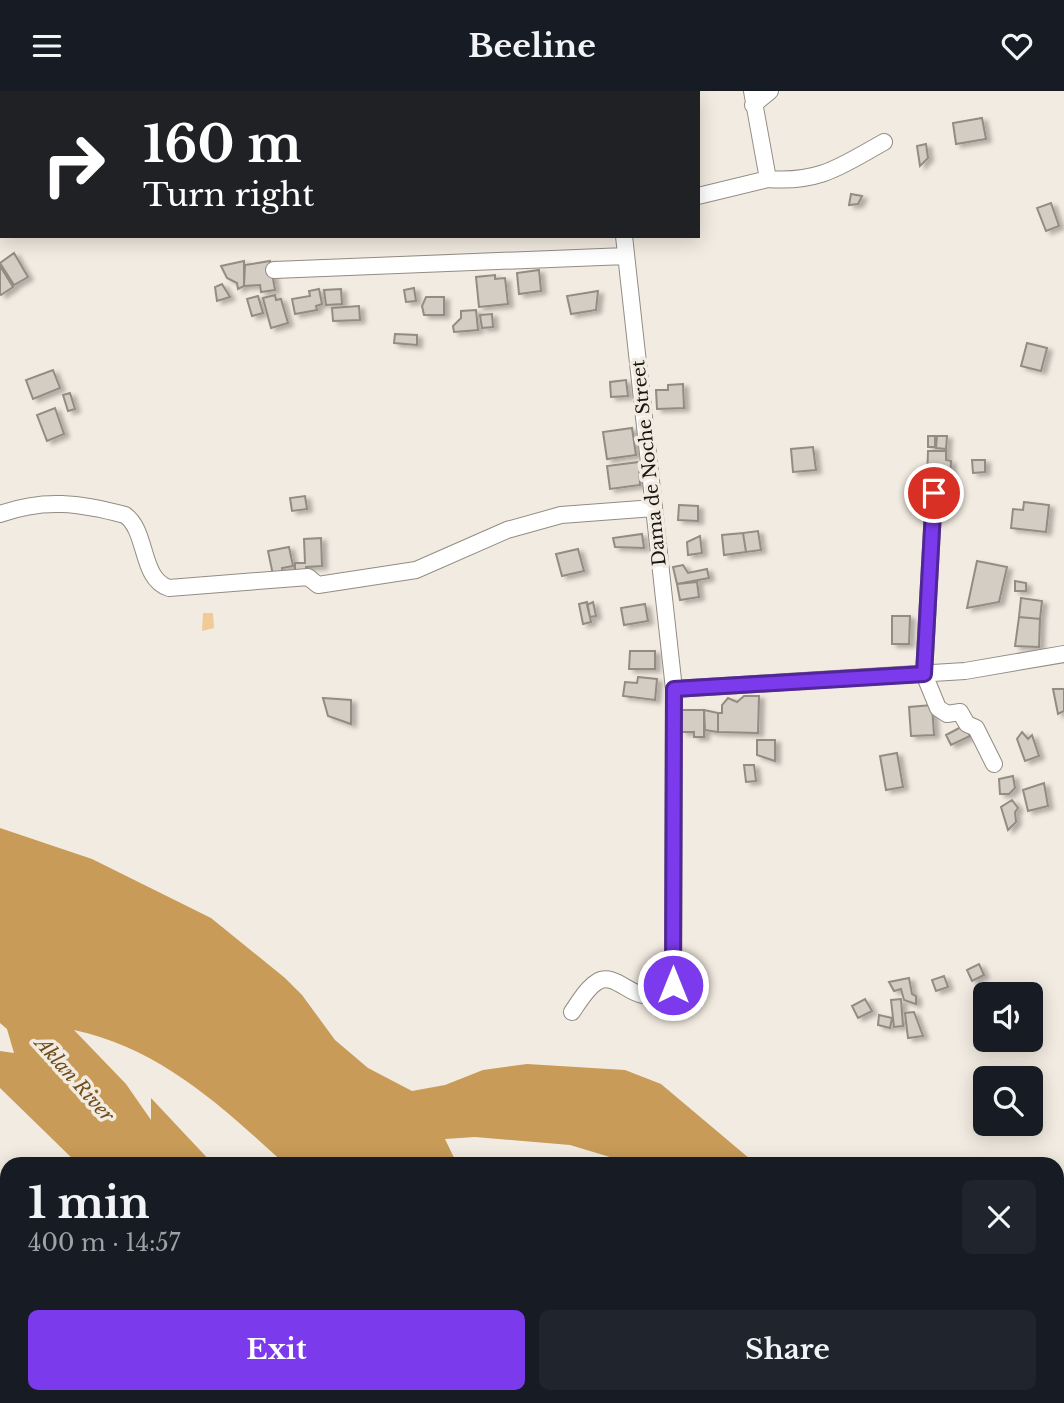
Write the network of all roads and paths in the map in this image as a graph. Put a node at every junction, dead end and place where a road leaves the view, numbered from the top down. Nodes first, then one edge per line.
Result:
1 (770, 91) edge
2 (752, 98) edge
3 (884, 142) dead end
4 (768, 179) junction
5 (700, 196) edge
6 (624, 238) edge
7 (626, 256) junction
8 (274, 270) dead end
9 (934, 493) dead end
10 (654, 508) junction
11 (0, 514) edge
12 (1064, 654) edge
13 (924, 674) junction
14 (674, 689) junction
15 (994, 764) dead end
16 (572, 1011) dead end

1 - 2 street
2 - 4 street
3 - 4 street
4 - 5 street
6 - 7 street, Dama de Noche Street
7 - 8 street
7 - 10 street, Dama de Noche Street
9 - 13 street
10 - 11 street
10 - 14 street, Dama de Noche Street
12 - 13 street
13 - 14 street
13 - 15 street
14 - 16 street, Dama de Noche Street

